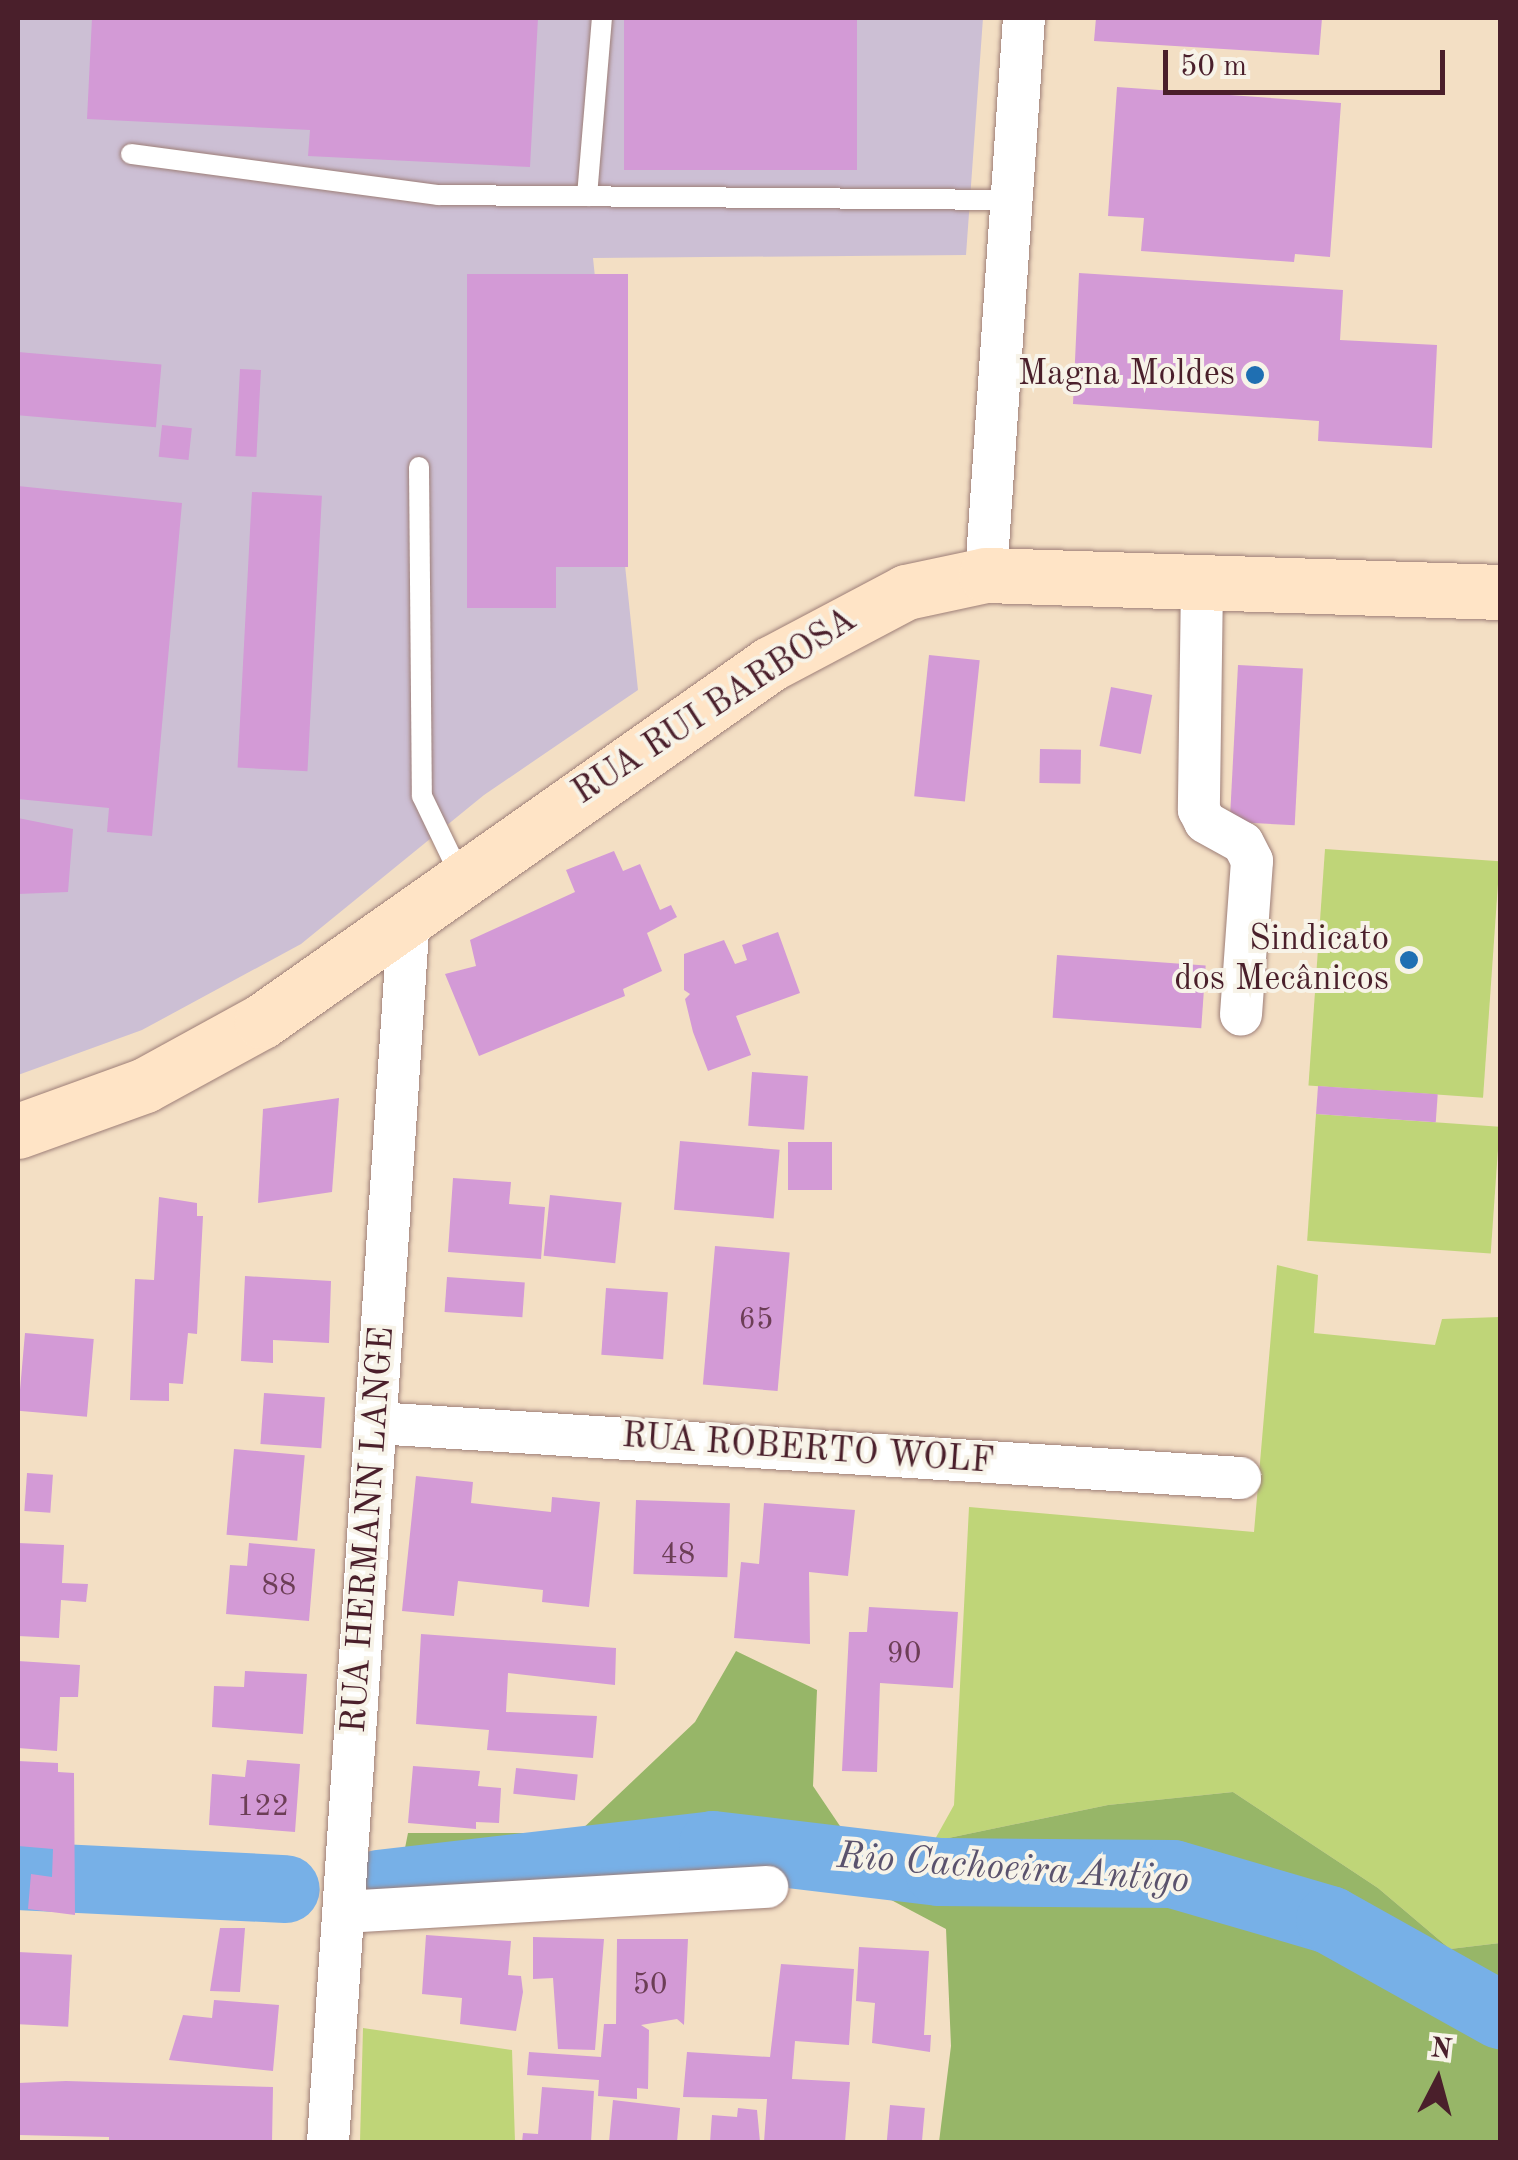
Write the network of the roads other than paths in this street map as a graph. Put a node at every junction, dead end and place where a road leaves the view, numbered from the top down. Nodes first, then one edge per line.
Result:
1 (602, 18) edge
2 (1024, 18) edge
3 (131, 154) dead end
4 (587, 196) junction
5 (1011, 200) junction
6 (419, 467) dead end
7 (986, 575) junction
8 (1202, 583) junction
9 (1500, 592) edge
10 (462, 878) junction
11 (409, 917) junction
12 (1241, 1015) dead end
13 (18, 1131) edge
14 (376, 1423) junction
15 (1240, 1478) dead end
16 (767, 1887) dead end
17 (344, 1912) junction
18 (328, 2142) edge

1 - 4 lane
2 - 5 street
3 - 4 lane
4 - 5 lane
5 - 7 street
6 - 10 lane
7 - 8 main road, RUA RUI BARBOSA
7 - 10 main road, RUA RUI BARBOSA
8 - 9 main road, RUA RUI BARBOSA
8 - 12 street
10 - 11 main road, RUA RUI BARBOSA
11 - 13 main road, RUA RUI BARBOSA
11 - 14 street, RUA HERMANN LANGE
14 - 15 street, RUA ROBERTO WOLF
14 - 17 street, RUA HERMANN LANGE
16 - 17 street
17 - 18 street, RUA HERMANN LANGE

